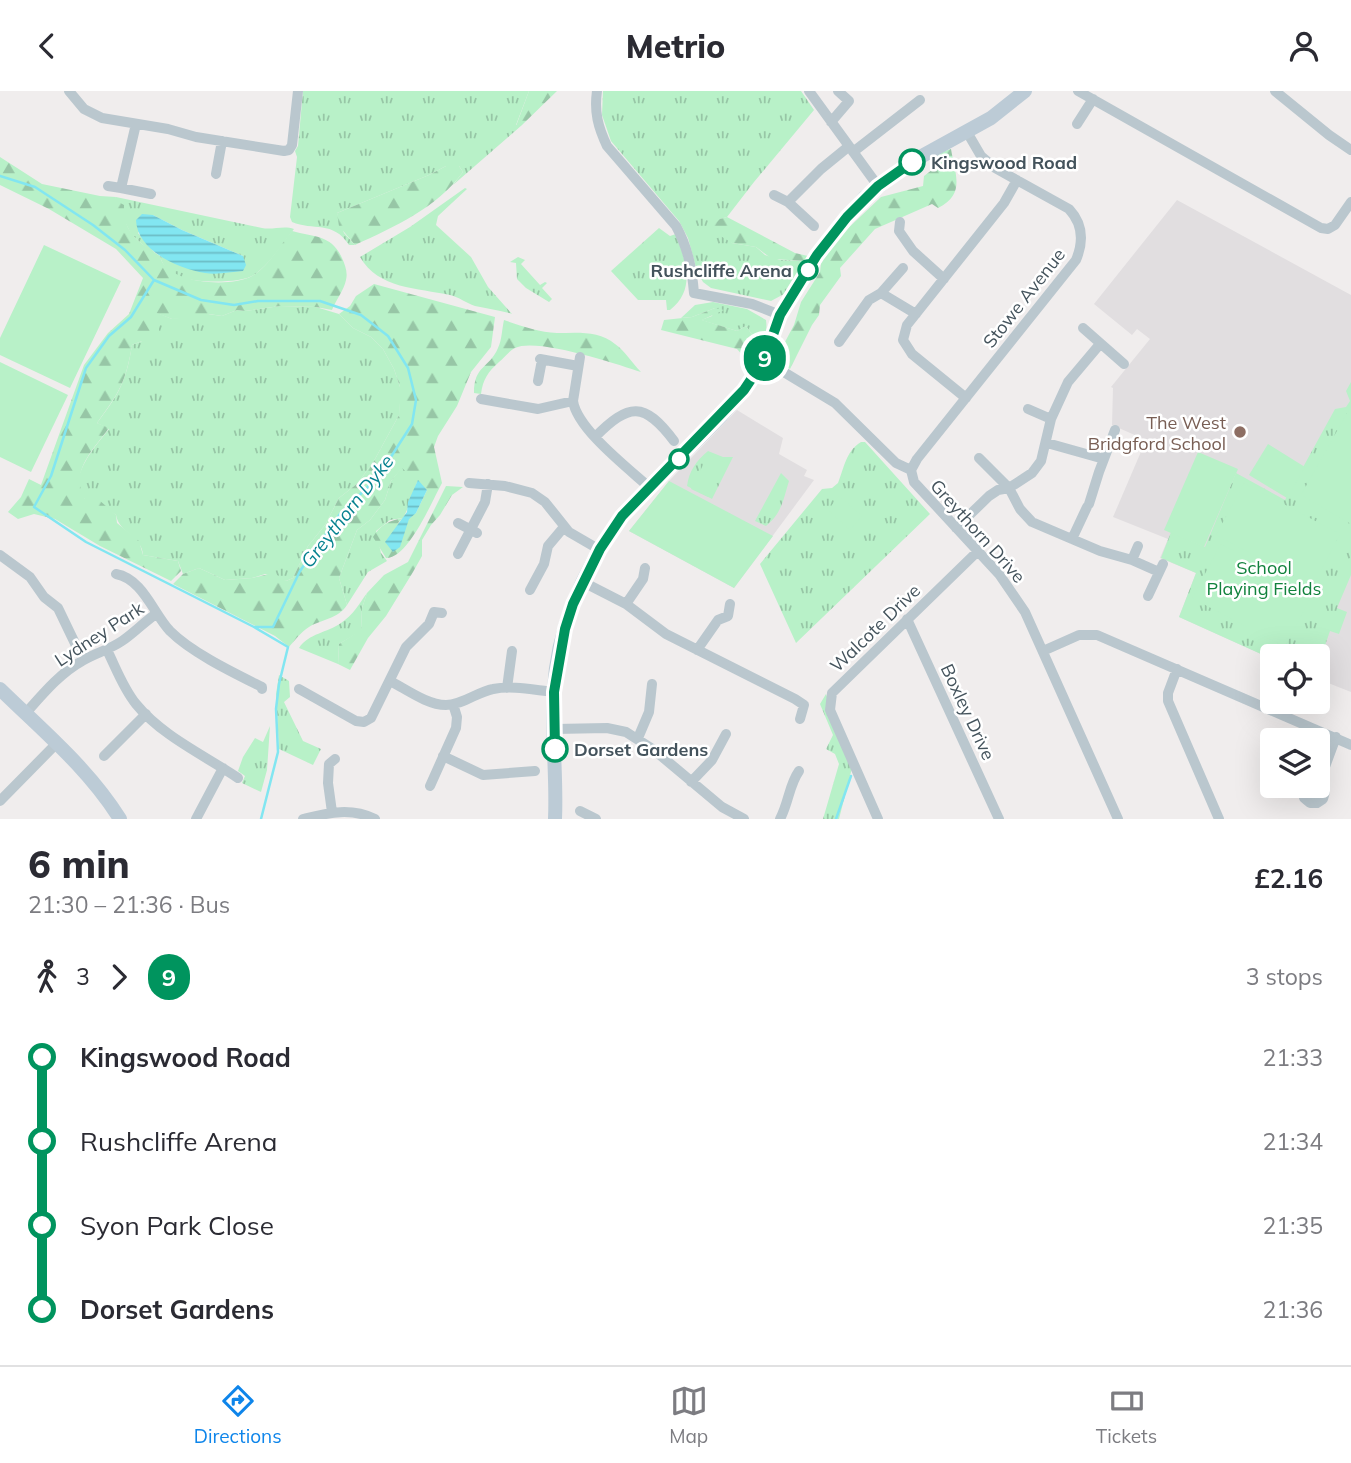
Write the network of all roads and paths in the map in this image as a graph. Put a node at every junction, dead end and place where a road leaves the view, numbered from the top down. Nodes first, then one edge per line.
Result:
1 (69, 91) edge
2 (298, 91) edge
3 (597, 91) edge
4 (809, 91) edge
5 (838, 91) edge
6 (1025, 91) edge
7 (1078, 91) edge
8 (1275, 91) edge
9 (1093, 99) junction
10 (920, 100) dead end
11 (831, 122) junction
12 (136, 124) junction
13 (1077, 124) dead end
14 (967, 132) junction
15 (222, 141) junction
16 (851, 150) junction
17 (1351, 150) edge
18 (216, 174) dead end
19 (1017, 180) junction
20 (108, 186) dead end
21 (878, 186) junction
22 (121, 188) junction
23 (151, 194) dead end
24 (774, 195) dead end
25 (788, 202) junction
26 (1351, 202) edge
27 (900, 222) dead end
28 (814, 226) dead end
29 (903, 268) dead end
30 (944, 279) junction
31 (881, 293) junction
32 (916, 314) junction
33 (780, 315) junction
34 (1083, 328) dead end
35 (839, 342) dead end
36 (1100, 344) junction
37 (764, 360) junction
38 (1124, 364) dead end
39 (538, 381) dead end
40 (966, 398) junction
41 (481, 399) dead end
42 (573, 401) junction
43 (1028, 409) dead end
44 (1051, 419) junction
45 (1115, 431) dead end
46 (595, 437) junction
47 (670, 440) dead end
48 (1047, 443) junction
49 (979, 458) dead end
50 (1104, 459) junction
51 (911, 470) junction
52 (469, 483) dead end
53 (488, 484) junction
54 (650, 488) junction
55 (1009, 488) junction
56 (458, 523) dead end
57 (564, 527) junction
58 (956, 528) junction
59 (474, 531) junction
60 (1072, 539) junction
61 (1138, 546) dead end
62 (600, 549) junction
63 (978, 551) junction
64 (458, 554) dead end
65 (0, 555) edge
66 (1132, 560) junction
67 (645, 568) dead end
68 (116, 574) dead end
69 (583, 582) junction
70 (530, 590) dead end
71 (1148, 596) dead end
72 (626, 604) junction
73 (730, 604) dead end
74 (442, 613) dead end
75 (156, 614) junction
76 (907, 619) junction
77 (514, 648) dead end
78 (107, 650) junction
79 (697, 650) junction
80 (1042, 651) junction
81 (83, 660) junction
82 (1177, 669) junction
83 (390, 681) junction
84 (652, 684) dead end
85 (265, 686) dead end
86 (507, 688) junction
87 (0, 689) edge
88 (299, 689) dead end
89 (554, 692) junction
90 (453, 704) junction
91 (25, 713) junction
92 (146, 714) junction
93 (800, 719) dead end
94 (555, 729) junction
95 (726, 734) dead end
96 (1336, 737) junction
97 (638, 738) junction
98 (709, 738) dead end
99 (57, 743) junction
100 (720, 745) junction
101 (1351, 745) edge
102 (1330, 752) edge
103 (104, 756) dead end
104 (443, 756) junction
105 (328, 761) dead end
106 (223, 768) junction
107 (799, 771) dead end
108 (528, 774) dead end
109 (238, 778) dead end
110 (691, 782) junction
111 (429, 786) dead end
112 (1304, 798) edge
113 (1323, 798) edge
114 (0, 801) edge
115 (580, 811) dead end
116 (332, 812) junction
117 (120, 819) edge
118 (196, 819) edge
119 (303, 819) edge
120 (375, 819) edge
121 (555, 819) edge
122 (596, 819) edge
123 (744, 819) edge
124 (780, 819) edge
125 (878, 819) edge
126 (999, 819) edge
127 (1118, 819) edge
128 (1219, 819) edge

1 - 12 street
2 - 15 street
3 - 33 street
4 - 11 street
5 - 11 street
6 - 14 street
7 - 9 street
8 - 17 street
9 - 13 street
9 - 26 street
10 - 16 street
11 - 16 street
12 - 15 street
12 - 22 street
14 - 19 street, Stowe Avenue
14 - 21 street
15 - 18 street
16 - 21 street
16 - 25 street
19 - 30 street
19 - 40 street, Stowe Avenue
20 - 22 street
21 - 33 street
22 - 23 street
24 - 25 street
25 - 28 street
27 - 30 street
29 - 31 street
30 - 32 street
31 - 32 street
31 - 35 street
32 - 40 street
33 - 37 street
34 - 36 street
36 - 38 street
36 - 44 street
37 - 51 street, Greythorn Drive
37 - 54 street
39 - 42 street
40 - 51 street, Stowe Avenue
41 - 42 street
42 - 46 street
43 - 44 street
44 - 48 street
45 - 50 street
46 - 47 street
46 - 54 street
48 - 50 street
48 - 55 street
49 - 55 street
50 - 60 street
51 - 58 street, Greythorn Drive
52 - 53 street
53 - 57 street
53 - 59 street
54 - 62 street
55 - 58 street
55 - 60 street
56 - 59 street
57 - 62 street
57 - 70 street
58 - 63 street, Greythorn Drive
59 - 64 street
60 - 66 street
61 - 66 street
62 - 69 street
63 - 76 street, Walcote Drive
63 - 80 street, Greythorn Drive
65 - 81 street
66 - 71 street
67 - 72 street
68 - 75 street
69 - 72 street
69 - 89 street
72 - 79 street
73 - 79 street
74 - 83 street
75 - 78 street, Lydney Park
75 - 85 street, Lydney Park
76 - 125 street, Walcote Drive
76 - 126 street, Boxley Drive
77 - 86 street
78 - 81 street, Lydney Park
78 - 92 street
79 - 93 street
80 - 82 street
80 - 127 street, Greythorn Drive
81 - 91 street, Lydney Park
82 - 96 street
82 - 128 street
83 - 88 street
83 - 90 street
84 - 97 street
86 - 89 street
86 - 90 street
87 - 91 street
89 - 94 street
90 - 104 street
91 - 99 street
92 - 103 street
92 - 106 street
94 - 97 street
94 - 121 street
95 - 100 street
96 - 101 street
96 - 102 street
97 - 110 street
98 - 100 street
99 - 114 street
99 - 117 street
100 - 110 street
104 - 108 street
104 - 111 street
105 - 116 street
106 - 109 street
106 - 118 street
107 - 124 street
110 - 123 street
112 - 113 street
115 - 122 street
116 - 119 street
116 - 120 street

